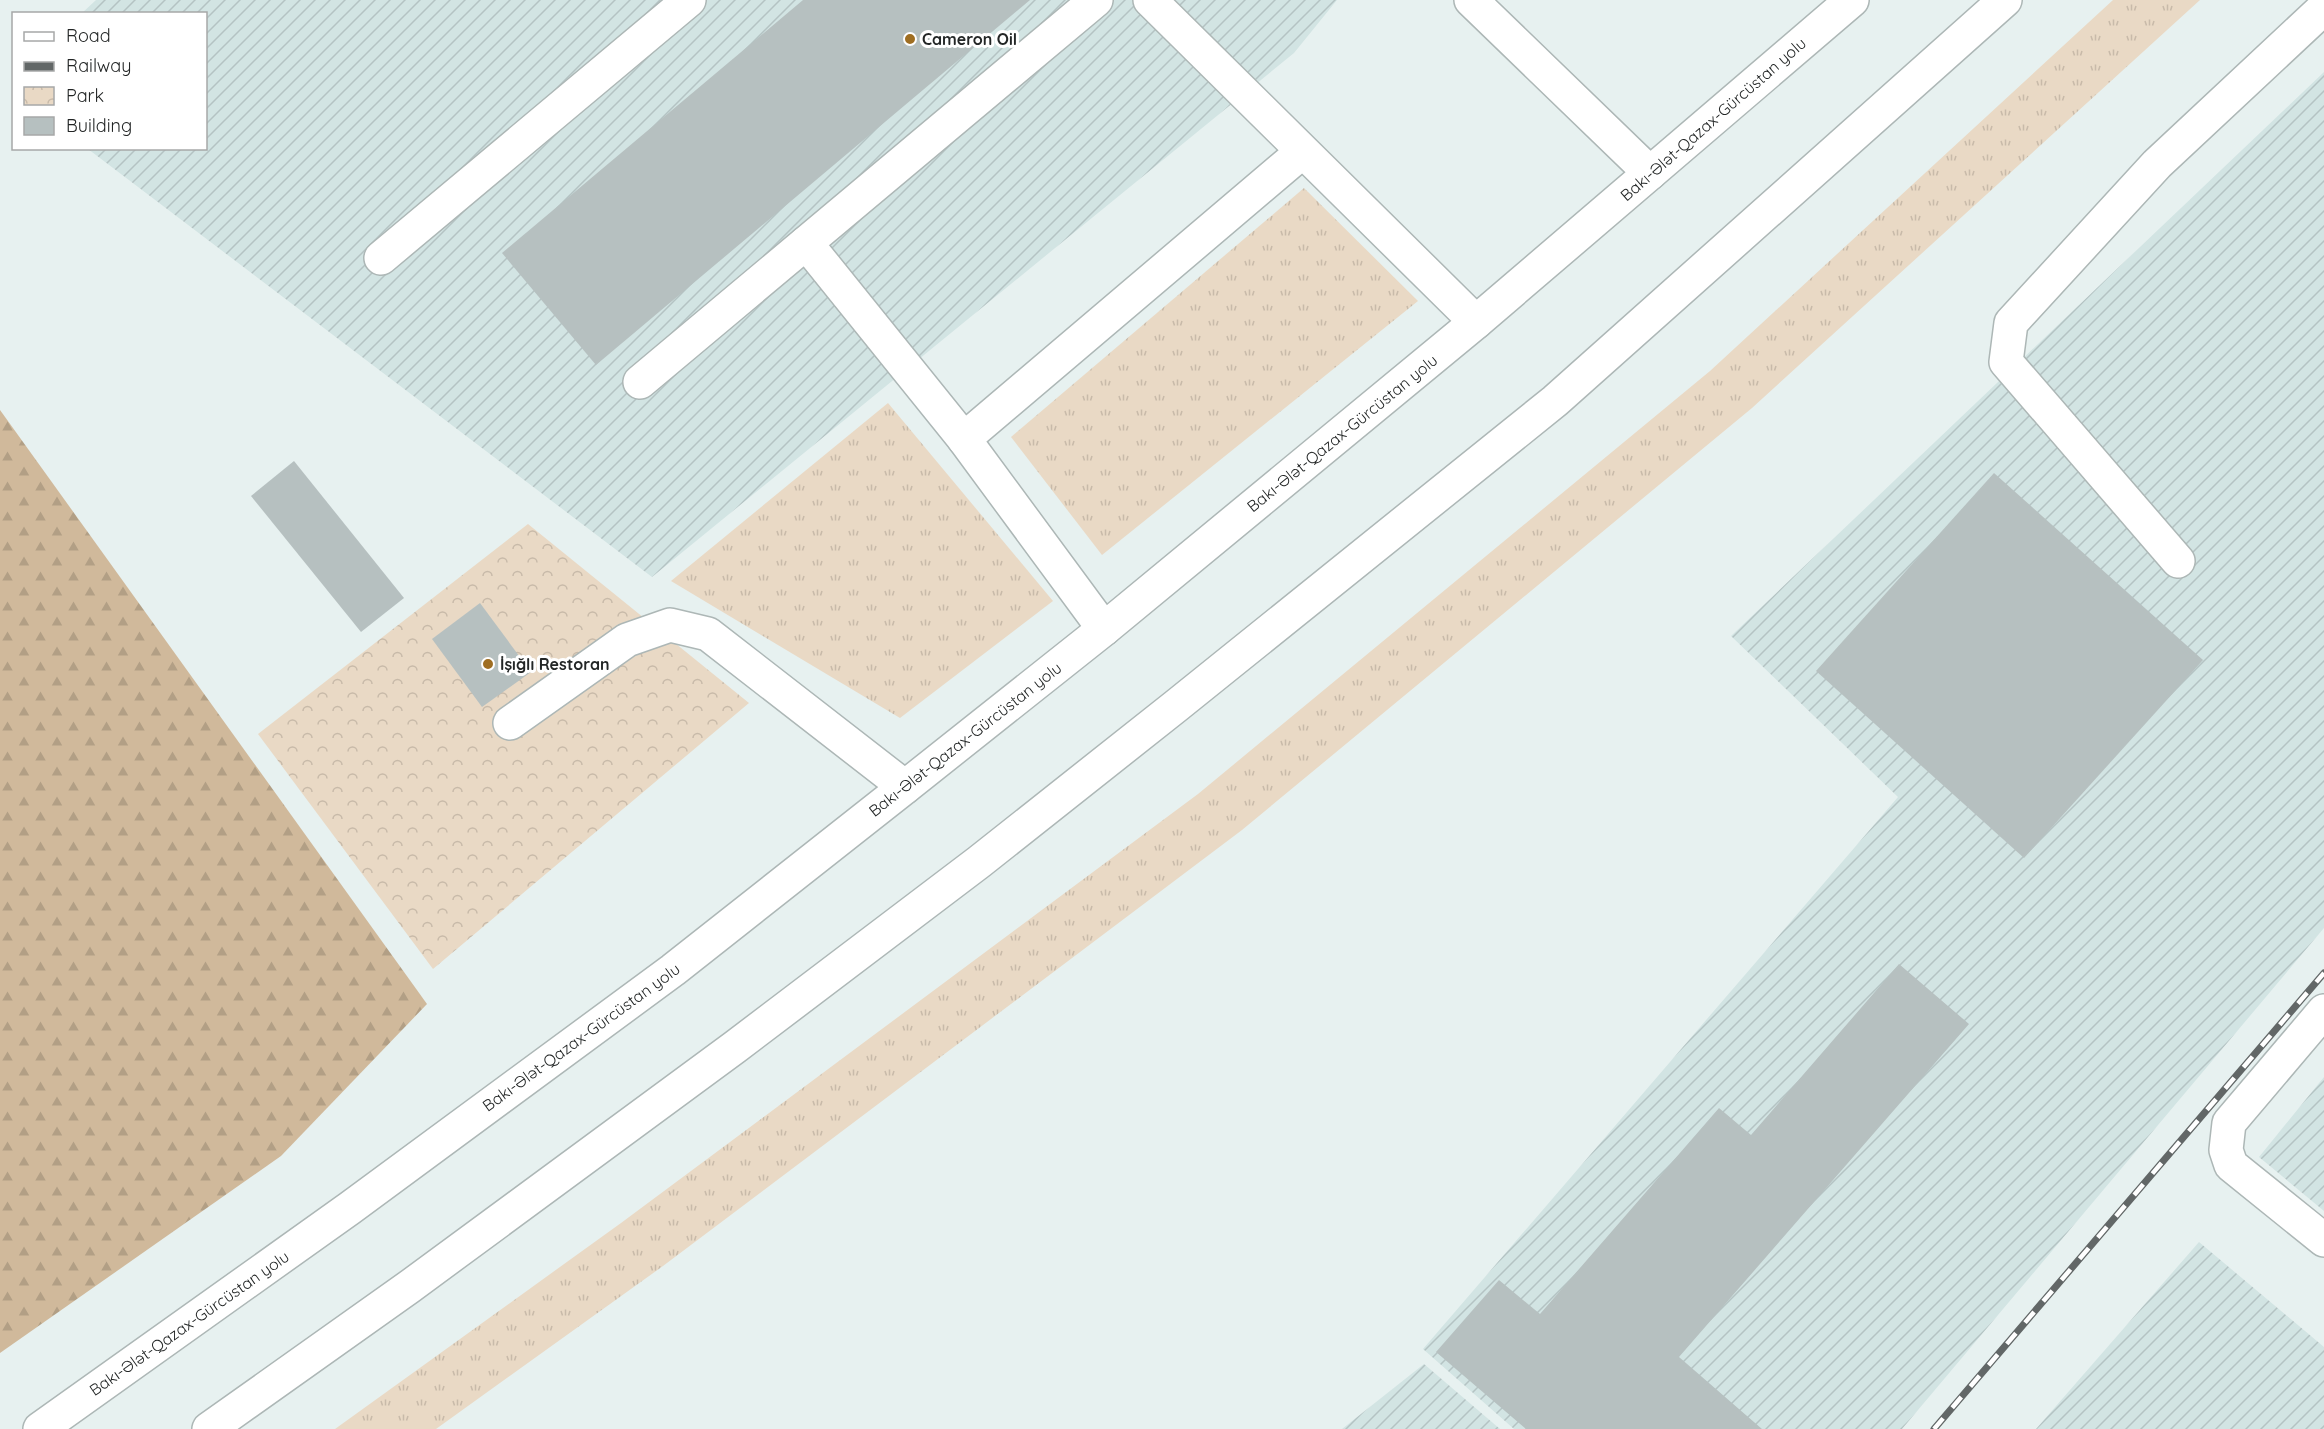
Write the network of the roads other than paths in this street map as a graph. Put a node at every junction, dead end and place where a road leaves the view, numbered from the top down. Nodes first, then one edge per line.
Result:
1 (689, 0) edge
2 (1096, 0) edge
3 (1150, 0) edge
4 (1471, 0) edge
5 (1852, 0) edge
6 (2005, 0) edge
7 (2324, 8) edge
8 (1302, 152) junction
9 (1650, 173) junction
10 (806, 243) junction
11 (381, 258) dead end
12 (1476, 322) junction
13 (640, 381) dead end
14 (964, 440) junction
15 (2178, 561) dead end
16 (1104, 629) junction
17 (510, 723) dead end
18 (905, 787) junction
19 (2324, 1011) edge
20 (2324, 1240) edge
21 (40, 1429) edge
22 (209, 1429) edge

1 - 11 main road
2 - 10 main road
3 - 8 main road
4 - 9 main road
5 - 9 main road, Bakı-Ələt-Qazax-Gürcüstan yolu
6 - 22 main road
7 - 15 main road
8 - 12 main road
8 - 14 main road
9 - 12 main road, Bakı-Ələt-Qazax-Gürcüstan yolu
10 - 13 main road
10 - 14 main road
12 - 16 main road, Bakı-Ələt-Qazax-Gürcüstan yolu
14 - 16 main road
16 - 18 main road, Bakı-Ələt-Qazax-Gürcüstan yolu
17 - 18 main road
18 - 21 main road, Bakı-Ələt-Qazax-Gürcüstan yolu
19 - 20 main road

